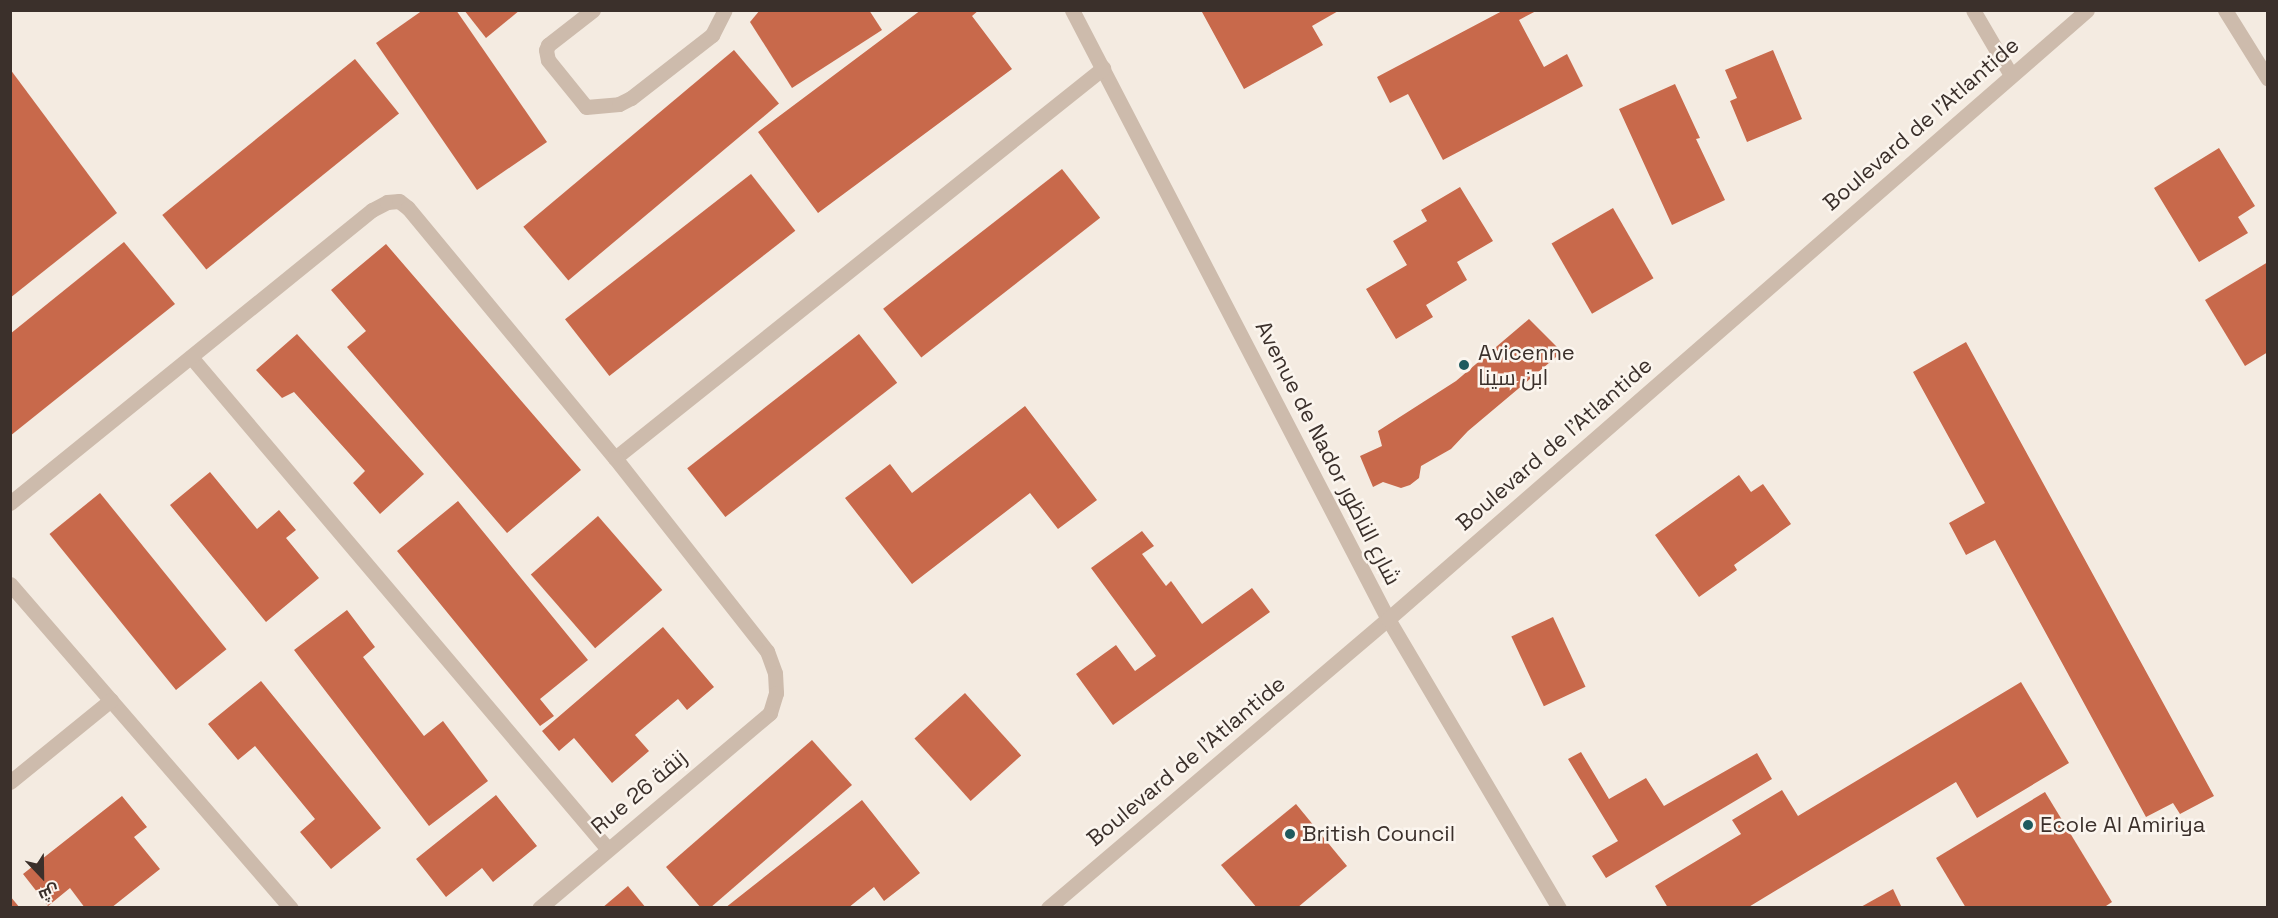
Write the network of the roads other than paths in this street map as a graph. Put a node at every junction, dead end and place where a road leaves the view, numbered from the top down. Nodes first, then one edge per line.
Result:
1 (593, 10) edge
2 (725, 10) edge
3 (1072, 10) edge
4 (1973, 10) edge
5 (2087, 10) edge
6 (2225, 10) edge
7 (1103, 68) junction
8 (2010, 75) junction
9 (2268, 80) edge
10 (191, 357) junction
11 (615, 458) junction
12 (10, 502) edge
13 (10, 584) edge
14 (1388, 619) junction
15 (111, 700) junction
16 (10, 782) edge
17 (607, 848) junction
18 (291, 908) edge
19 (539, 908) edge
20 (1048, 908) edge
21 (1559, 908) edge

1 - 2 street
3 - 7 street, Avenue de Nador شارع الناظور
4 - 8 street
5 - 8 street, Boulevard de l'Atlantide
6 - 9 street
7 - 11 street
7 - 14 street, Avenue de Nador شارع الناظور
8 - 14 street, Boulevard de l'Atlantide
10 - 11 street
10 - 12 street
10 - 17 street
11 - 17 street, Rue 26 زنقة
13 - 15 street
14 - 20 street, Boulevard de l'Atlantide
14 - 21 street, Avenue de Nador شارع الناظور
15 - 16 street
15 - 18 street
17 - 19 street, Rue 26 زنقة

